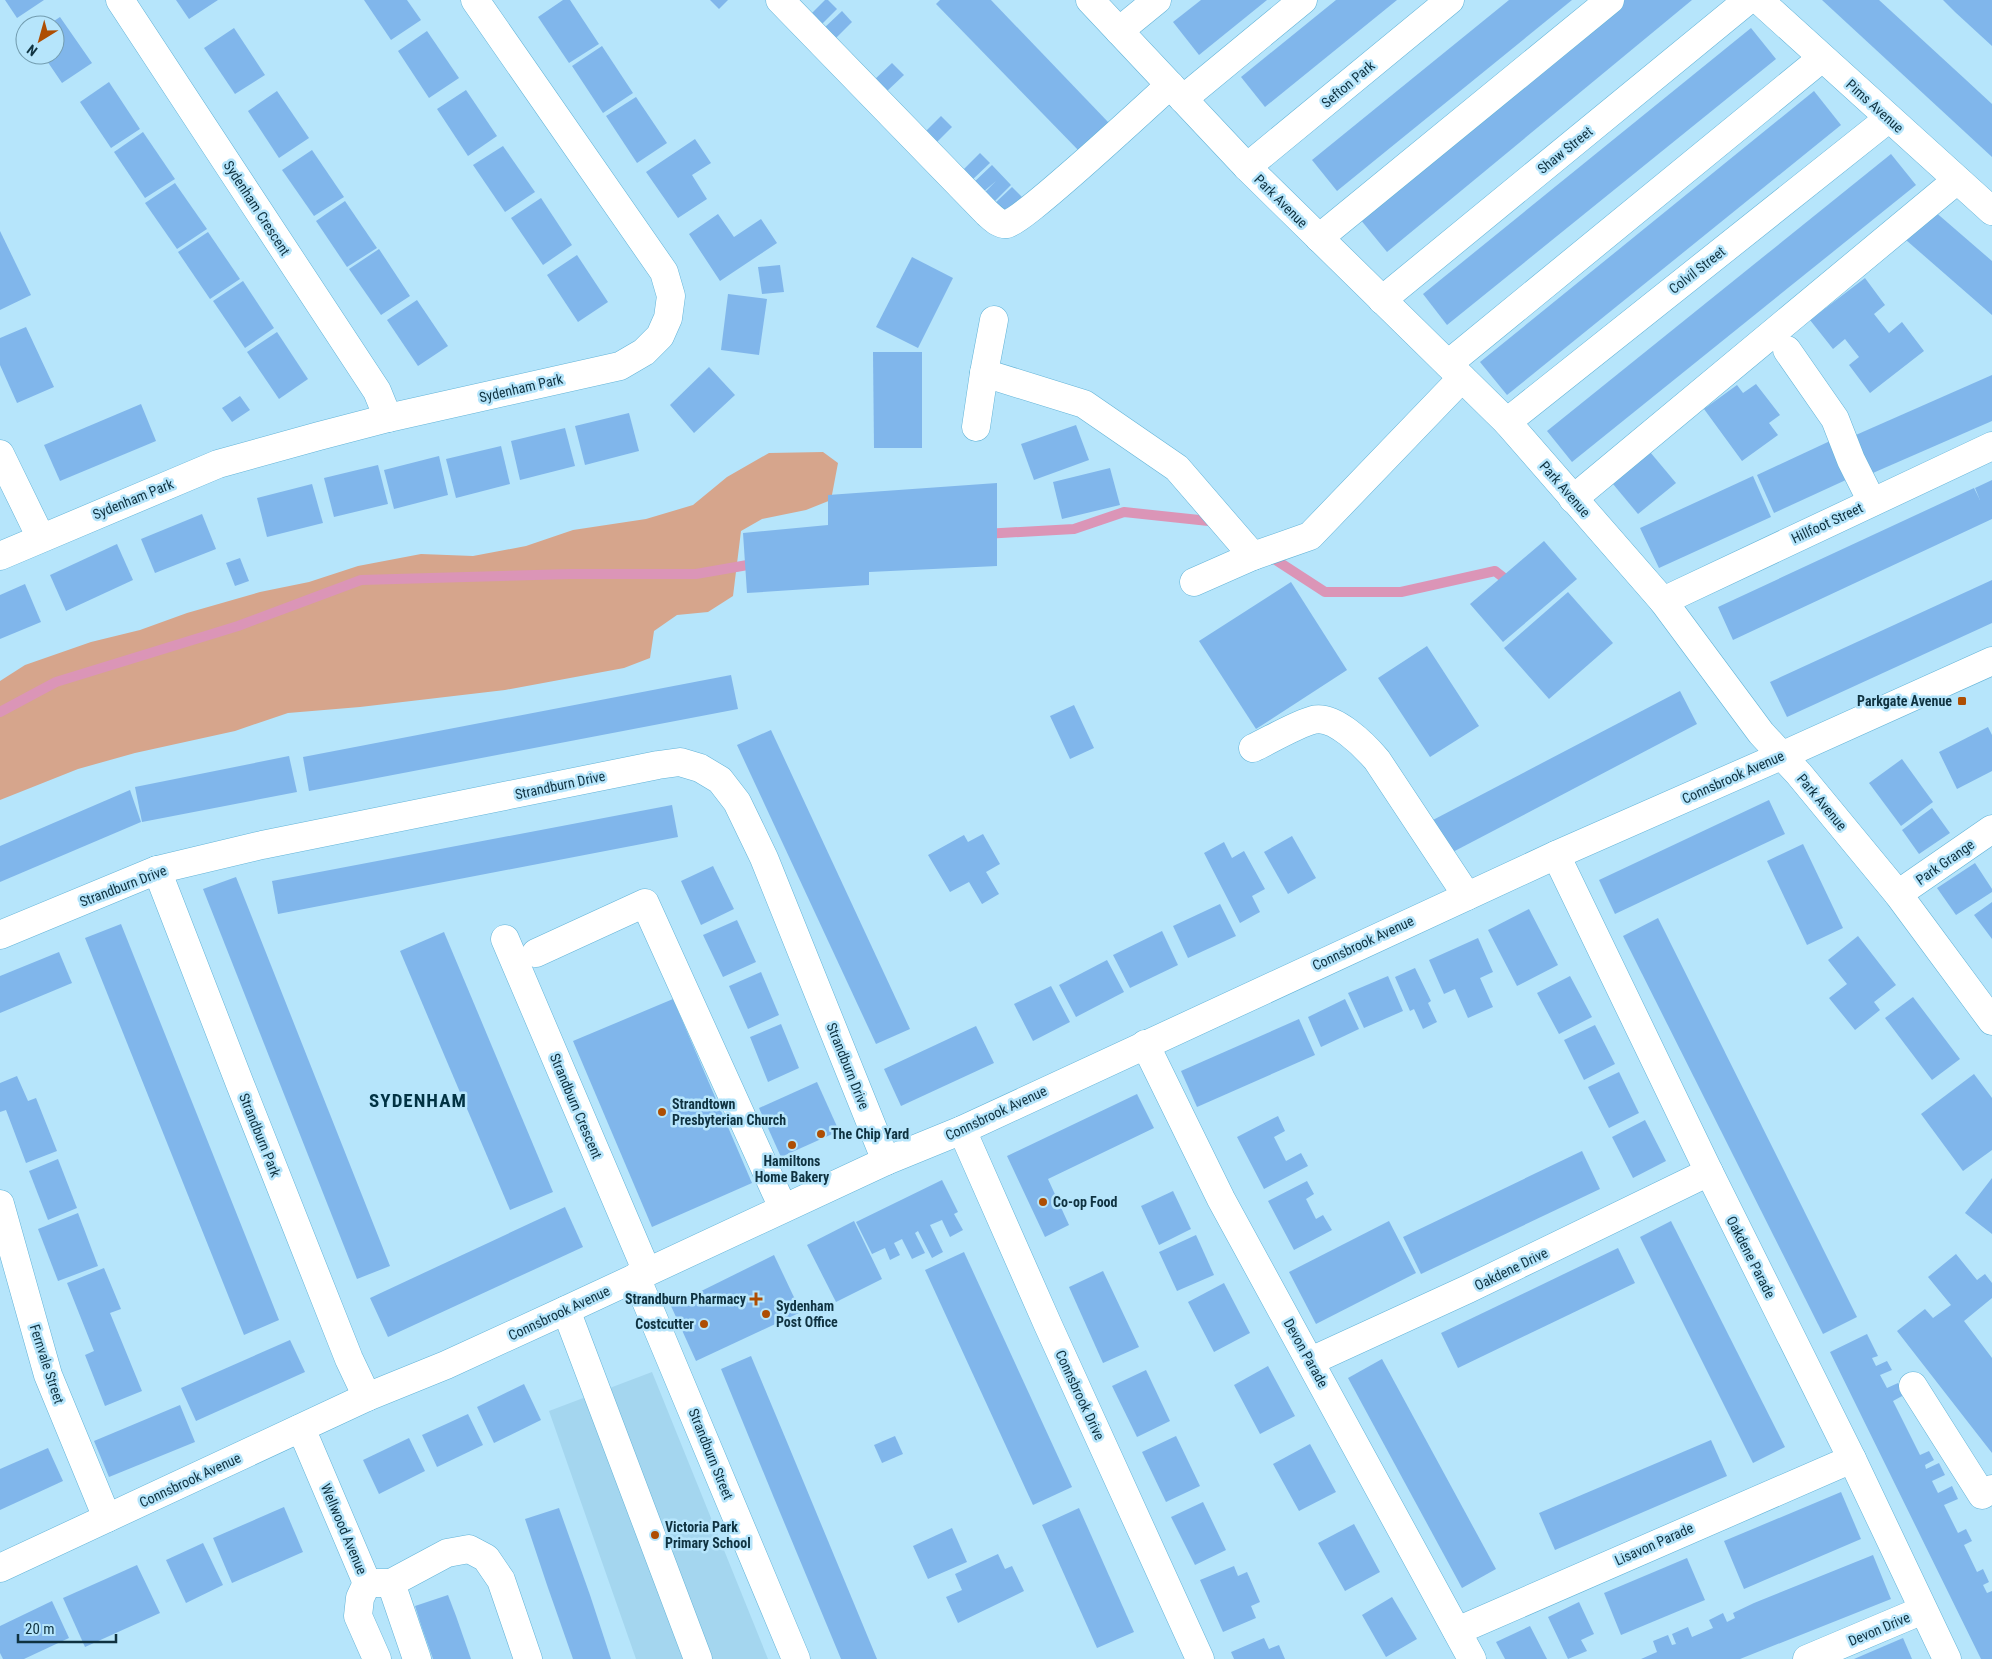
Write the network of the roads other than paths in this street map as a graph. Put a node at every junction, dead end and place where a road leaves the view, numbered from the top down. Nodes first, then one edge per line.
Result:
1 (120, 0) edge
2 (476, 0) edge
3 (780, 0) edge
4 (1090, 0) edge
5 (1157, 0) edge
6 (1303, 0) edge
7 (1450, 0) edge
8 (1610, 0) edge
9 (1748, 0) edge
10 (1758, 0) edge
11 (1119, 31) junction
12 (1822, 58) junction
13 (1176, 92) junction
14 (1888, 119) junction
15 (1247, 168) junction
16 (1957, 180) junction
17 (1992, 211) edge
18 (1319, 238) junction
19 (1382, 300) junction
20 (994, 320) dead end
21 (1787, 350) dead end
22 (1455, 371) junction
23 (984, 374) junction
24 (388, 418) junction
25 (1507, 422) junction
26 (976, 427) dead end
27 (1992, 446) edge
28 (0, 454) edge
29 (1573, 499) junction
30 (1872, 502) junction
31 (41, 538) junction
32 (0, 556) edge
33 (1253, 556) junction
34 (1194, 582) dead end
35 (1663, 601) junction
36 (1992, 660) edge
37 (1253, 748) dead end
38 (1781, 756) junction
39 (1992, 829) edge
40 (1556, 855) junction
41 (157, 870) junction
42 (1898, 894) junction
43 (1467, 896) junction
44 (0, 935) edge
45 (504, 939) dead end
46 (536, 954) dead end
47 (1992, 1021) edge
48 (1145, 1044) junction
49 (962, 1130) junction
50 (886, 1161) junction
51 (1709, 1172) junction
52 (0, 1204) edge
53 (784, 1208) junction
54 (642, 1274) junction
55 (566, 1310) junction
56 (1310, 1361) junction
57 (1913, 1386) dead end
58 (367, 1397) junction
59 (299, 1429) junction
60 (1852, 1459) junction
61 (1992, 1489) edge
62 (107, 1518) junction
63 (0, 1568) edge
64 (379, 1583) junction
65 (1923, 1610) junction
66 (1457, 1631) junction
67 (377, 1659) edge
68 (417, 1659) edge
69 (528, 1659) edge
70 (698, 1659) edge
71 (796, 1659) edge
72 (1200, 1659) edge
73 (1472, 1659) edge
74 (1807, 1659) edge
75 (1947, 1659) edge

1 - 24 street, Sydenham Crescent
2 - 24 street, Sydenham Park
3 - 13 street
4 - 11 street, Park Avenue
5 - 11 street
6 - 13 street
7 - 15 street, Sefton Park
8 - 18 street
9 - 19 street, Shaw Street
10 - 12 street, Pims Avenue
11 - 13 street, Park Avenue
12 - 14 street, Pims Avenue
12 - 22 street
13 - 15 street, Park Avenue
14 - 16 street, Pims Avenue
14 - 25 street, Colvil Street
15 - 18 street, Park Avenue
16 - 17 street, Pims Avenue
16 - 29 street
18 - 19 street, Park Avenue
19 - 22 street, Park Avenue
20 - 23 street
21 - 30 street
22 - 25 street, Park Avenue
22 - 33 street
23 - 26 street
23 - 33 street
24 - 31 street, Sydenham Park
25 - 29 street, Park Avenue
27 - 30 street, Hillfoot Street
28 - 31 street
29 - 35 street, Park Avenue
30 - 35 street, Hillfoot Street
31 - 32 street, Sydenham Park
33 - 34 street
35 - 38 street, Park Avenue
36 - 38 street, Connsbrook Avenue
37 - 43 street
38 - 40 street, Connsbrook Avenue
38 - 42 street, Park Avenue
39 - 42 street, Park Grange
40 - 43 street, Connsbrook Avenue
40 - 51 street, Oakdene Parade
41 - 44 street, Strandburn Drive
41 - 50 street, Strandburn Drive
41 - 58 street, Strandburn Park
42 - 47 street, Park Avenue
43 - 48 street, Connsbrook Avenue
45 - 54 street, Strandburn Crescent
46 - 53 street
48 - 49 street, Connsbrook Avenue
48 - 56 street, Devon Parade
49 - 50 street, Connsbrook Avenue
49 - 72 street, Connsbrook Drive
50 - 53 street, Connsbrook Avenue
51 - 56 street, Oakdene Drive
51 - 60 street, Oakdene Parade
52 - 62 street, Fernvale Street
53 - 54 street, Connsbrook Avenue
54 - 55 street, Connsbrook Avenue
54 - 71 street, Strandburn Street
55 - 58 street, Connsbrook Avenue
55 - 70 street
56 - 66 street, Devon Parade
57 - 61 street
58 - 59 street, Connsbrook Avenue
59 - 62 street, Connsbrook Avenue
59 - 64 street, Wellwood Avenue
60 - 65 street, Oakdene Parade
60 - 66 street, Lisavon Parade
62 - 63 street, Connsbrook Avenue
64 - 67 street, Wellwood Avenue
64 - 68 street
64 - 69 street
65 - 74 street, Devon Drive
65 - 75 street, Oakdene Parade
66 - 73 street, Devon Parade

